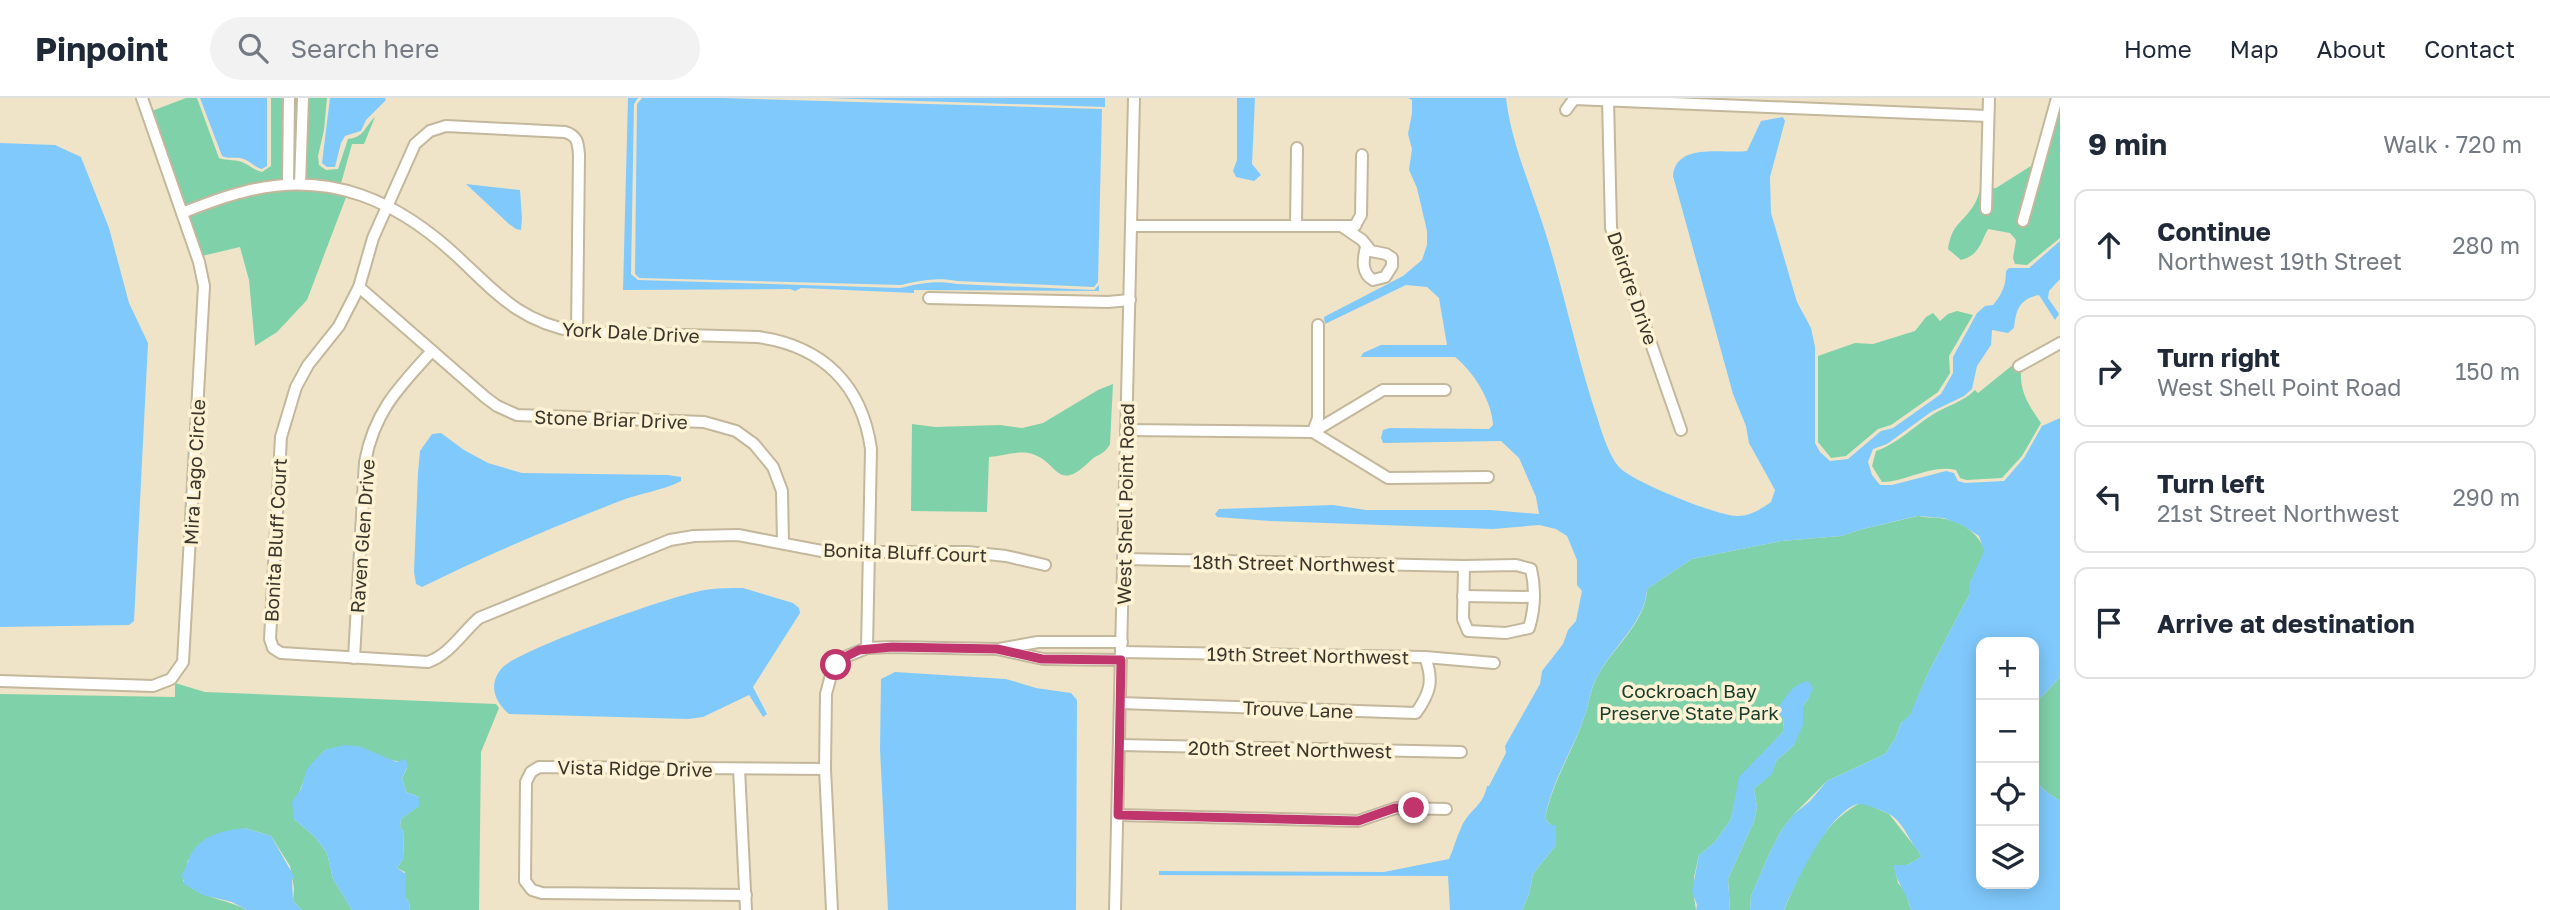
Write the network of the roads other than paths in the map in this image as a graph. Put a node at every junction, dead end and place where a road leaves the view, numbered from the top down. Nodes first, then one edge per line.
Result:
1 (142, 98) edge
2 (289, 98) edge
3 (303, 98) edge
4 (1134, 98) edge
5 (1989, 98) edge
6 (2057, 98) edge
7 (1608, 99) edge
8 (1566, 110) dead end
9 (1988, 116) junction
10 (1297, 148) dead end
11 (1362, 155) dead end
12 (288, 184) junction
13 (300, 184) junction
14 (388, 205) junction
15 (1986, 209) dead end
16 (182, 213) junction
17 (2023, 221) dead end
18 (1296, 225) junction
19 (1131, 226) junction
20 (1343, 227) junction
21 (1366, 247) junction
22 (359, 288) junction
23 (929, 298) dead end
24 (1130, 300) junction
25 (1318, 325) dead end
26 (577, 332) junction
27 (2060, 342) edge
28 (432, 351) junction
29 (2019, 366) dead end
30 (1445, 390) dead end
31 (1126, 430) junction
32 (1681, 430) dead end
33 (1313, 432) junction
34 (1488, 477) dead end
35 (783, 543) junction
36 (869, 553) junction
37 (1124, 559) junction
38 (1045, 565) dead end
39 (1464, 566) junction
40 (1463, 596) junction
41 (1534, 597) junction
42 (867, 648) junction
43 (997, 649) junction
44 (1121, 651) junction
45 (1425, 657) junction
46 (354, 658) junction
47 (1494, 663) dead end
48 (0, 681) edge
49 (1120, 703) junction
50 (1119, 745) junction
51 (1461, 752) dead end
52 (739, 769) junction
53 (825, 769) junction
54 (1446, 808) dead end
55 (1118, 815) junction
56 (746, 894) junction
57 (746, 910) edge
58 (832, 910) edge
59 (1115, 910) edge

1 - 16 street, Mira Lago Circle
2 - 12 street
3 - 13 street
4 - 19 street, West Shell Point Road
5 - 9 street
6 - 17 street
7 - 8 street
7 - 9 street
7 - 32 street, Deirdre Drive
9 - 15 street
10 - 18 street
11 - 20 street
12 - 13 street, York Dale Drive
12 - 16 street, York Dale Drive
13 - 14 street, York Dale Drive
14 - 22 street, Bonita Bluff Court
14 - 26 street, York Dale Drive
14 - 26 street, Bonita Bluff Court
16 - 48 street, Mira Lago Circle
18 - 19 street
18 - 20 street
19 - 24 street, West Shell Point Road
20 - 21 street
21 - 21 street
22 - 28 street, Stone Briar Drive
22 - 46 street, Bonita Bluff Court
23 - 24 street
24 - 31 street, West Shell Point Road
25 - 33 street
26 - 36 street, York Dale Drive
27 - 29 street
28 - 35 street, Stone Briar Drive
28 - 46 street, Raven Glen Drive
30 - 33 street
31 - 33 street
31 - 37 street, West Shell Point Road
33 - 34 street
35 - 36 street, Bonita Bluff Court
35 - 46 street, Bonita Bluff Court
36 - 38 street, Bonita Bluff Court
36 - 42 street, York Dale Drive
37 - 39 street, 18th Street Northwest
37 - 44 street, West Shell Point Road
39 - 40 street
39 - 41 street, 18th Street Northwest
40 - 41 street
40 - 41 street
42 - 43 street
42 - 53 street
43 - 44 street
43 - 44 street
44 - 45 street, 19th Street Northwest
44 - 49 street, West Shell Point Road
45 - 47 street, 19th Street Northwest
45 - 49 street, Trouve Lane
49 - 50 street, West Shell Point Road
50 - 51 street, 20th Street Northwest
50 - 55 street, West Shell Point Road
52 - 53 street, Vista Ridge Drive
52 - 56 street
52 - 56 street, Vista Ridge Drive
53 - 58 street
54 - 55 street
55 - 59 street, West Shell Point Road
56 - 57 street

